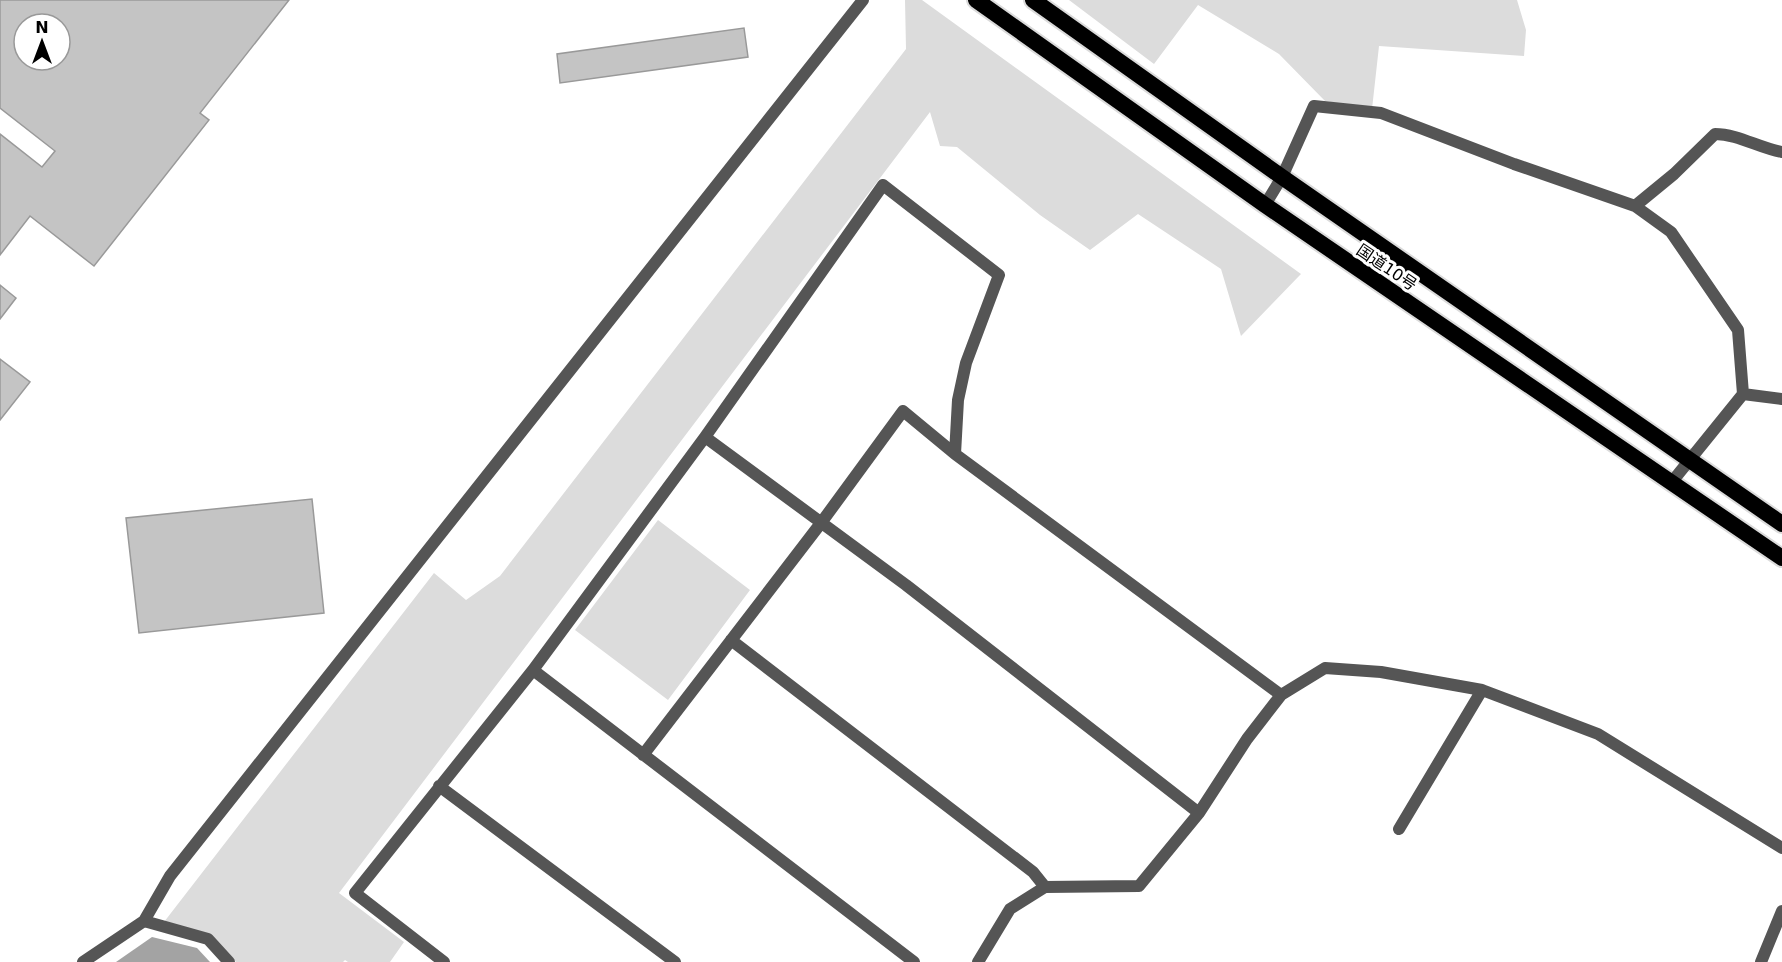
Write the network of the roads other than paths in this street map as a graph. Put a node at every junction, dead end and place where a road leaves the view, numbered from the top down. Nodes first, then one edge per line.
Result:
1 (863, 0) edge
2 (976, 0) edge
3 (1033, 0) edge
4 (1782, 152) edge
5 (1282, 177) junction
6 (1265, 205) junction
7 (1635, 206) junction
8 (1743, 394) junction
9 (1782, 399) edge
10 (705, 437) junction
11 (955, 454) junction
12 (1688, 460) junction
13 (1671, 483) junction
14 (821, 523) junction
15 (1782, 524) edge
16 (1782, 558) edge
17 (731, 640) junction
18 (533, 670) junction
19 (1482, 690) junction
20 (1281, 695) junction
21 (643, 754) junction
22 (439, 786) junction
23 (1199, 813) junction
24 (1399, 829) dead end
25 (1782, 848) edge
26 (1045, 886) junction
27 (1782, 911) edge
28 (144, 921) junction
29 (83, 962) edge
30 (229, 962) edge
31 (444, 962) edge
32 (675, 962) edge
33 (914, 962) edge
34 (978, 962) edge
35 (1761, 962) edge

1 - 28 street
2 - 6 highway, 国道10号
3 - 5 highway, 国道10号
4 - 7 street
5 - 6 street
5 - 7 street
5 - 12 highway, 国道10号
6 - 13 highway, 国道10号
7 - 8 street
8 - 9 street
8 - 12 street
10 - 11 street
10 - 14 street
10 - 18 street
11 - 14 street
11 - 20 street
12 - 13 street
12 - 15 highway, 国道10号
13 - 16 highway, 国道10号
14 - 17 street
14 - 23 street
17 - 21 street
17 - 26 street
18 - 21 street
18 - 22 street
19 - 20 street
19 - 24 street
19 - 25 street
20 - 23 street
21 - 33 street
22 - 31 street
22 - 32 street
23 - 26 street
26 - 34 street
27 - 35 street
28 - 29 street
28 - 30 street

